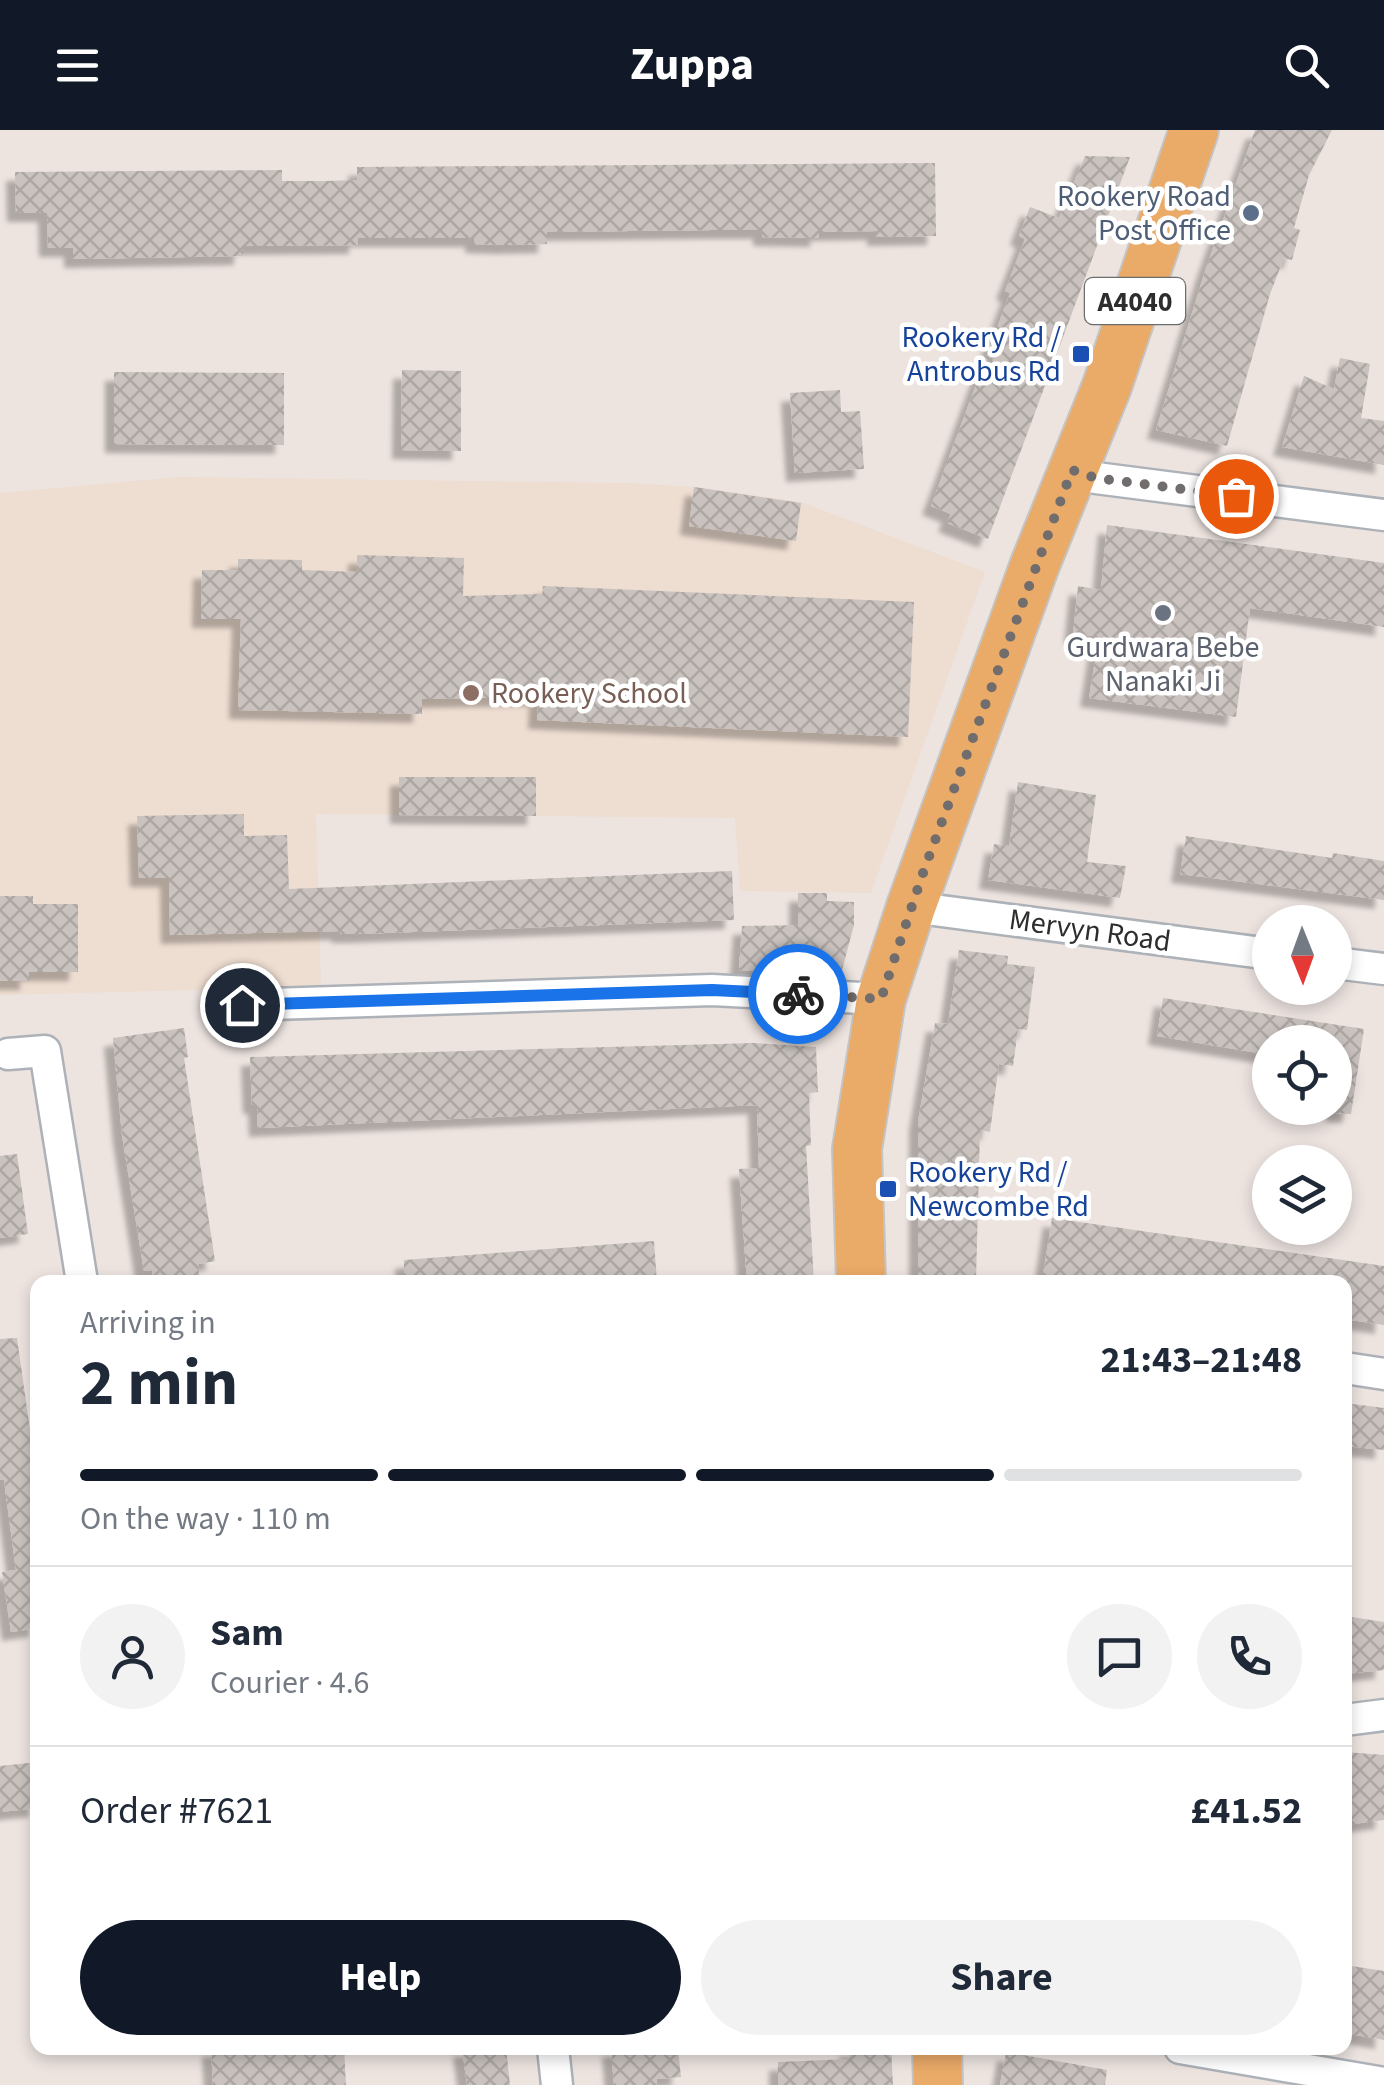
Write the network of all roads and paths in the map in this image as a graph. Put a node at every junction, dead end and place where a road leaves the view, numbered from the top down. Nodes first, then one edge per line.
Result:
1 (1194, 130) edge
2 (1072, 470) junction
3 (1384, 515) edge
4 (911, 907) junction
5 (1252, 952) edge
6 (1352, 965) edge
7 (1384, 969) edge
8 (881, 999) junction
9 (242, 1005) dead end
10 (8, 1054) dead end
11 (81, 1275) edge
12 (861, 1275) edge
13 (1352, 1369) edge
14 (1384, 1374) edge
15 (1384, 1716) edge
16 (1352, 1719) edge
17 (555, 2055) edge
18 (937, 2055) edge
19 (1221, 2055) edge
20 (1384, 2083) edge
21 (557, 2085) edge
22 (938, 2085) edge

1 - 2 main road, A4040
2 - 3 street
2 - 4 main road, A4040
4 - 5 street, Mervyn Road
4 - 8 main road, A4040
6 - 7 street
8 - 9 street
8 - 12 main road, A4040
10 - 11 street
13 - 14 street
15 - 16 street
17 - 21 street
18 - 22 main road
19 - 20 street

